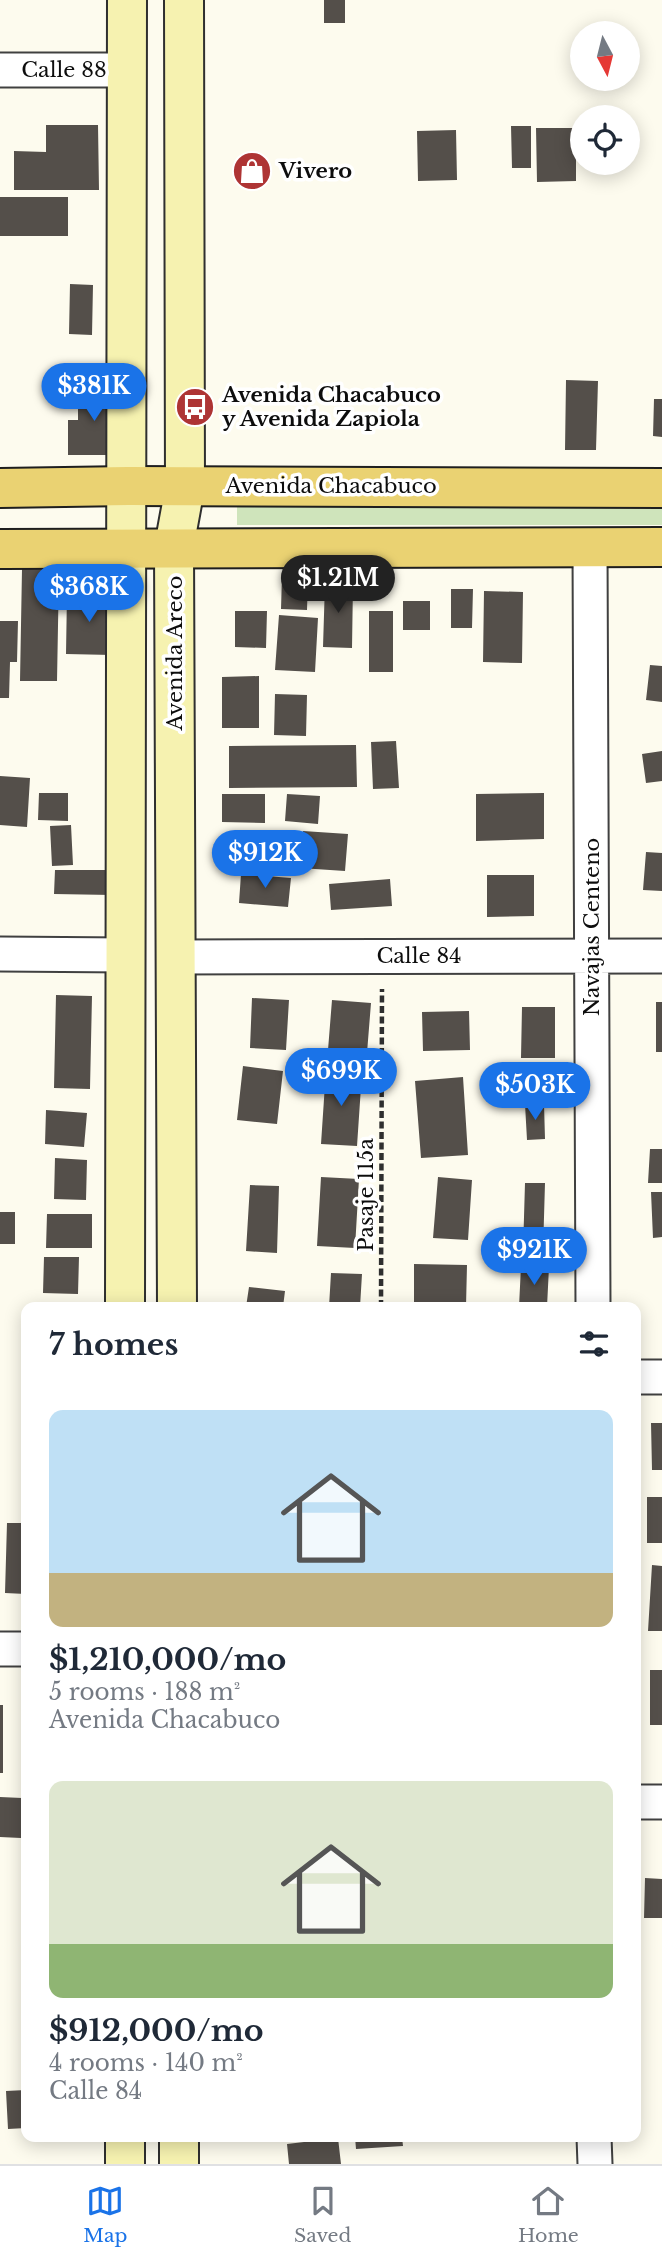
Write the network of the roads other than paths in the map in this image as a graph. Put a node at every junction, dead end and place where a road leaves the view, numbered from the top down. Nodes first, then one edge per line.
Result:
1 (127, 0) edge
2 (184, 0) edge
3 (0, 70) edge
4 (127, 70) junction
5 (128, 486) junction
6 (185, 486) junction
7 (0, 488) edge
8 (662, 488) edge
9 (174, 547) junction
10 (590, 547) junction
11 (662, 547) edge
12 (0, 549) edge
13 (127, 549) junction
14 (0, 954) edge
15 (126, 955) junction
16 (592, 955) junction
17 (662, 956) edge
18 (176, 957) junction
19 (125, 1302) edge
20 (177, 1302) edge
21 (593, 1302) edge
22 (641, 1377) edge
23 (662, 1377) edge
24 (0, 1649) edge
25 (21, 1649) edge
26 (641, 1802) edge
27 (662, 1802) edge
28 (125, 2142) edge
29 (179, 2142) edge
30 (594, 2142) edge
31 (124, 2164) edge
32 (179, 2164) edge
33 (594, 2164) edge

1 - 4 main road
2 - 6 main road, Avenida Areco
3 - 4 street, Calle 88
4 - 5 main road
5 - 6 main road, Avenida Chacabuco
5 - 7 main road, Avenida Chacabuco
5 - 13 main road
6 - 8 main road, Avenida Chacabuco
6 - 9 main road, Avenida Areco
9 - 10 main road
9 - 13 main road
9 - 18 main road, Avenida Areco
10 - 11 main road
10 - 16 street, Navajas Centeno
12 - 13 main road
13 - 15 main road
14 - 15 street
15 - 19 main road
16 - 17 street, Calle 84
16 - 18 street, Calle 84
16 - 21 street, Navajas Centeno
18 - 20 main road, Avenida Areco
22 - 23 street
24 - 25 street
26 - 27 street
28 - 31 main road
29 - 32 main road
30 - 33 street

